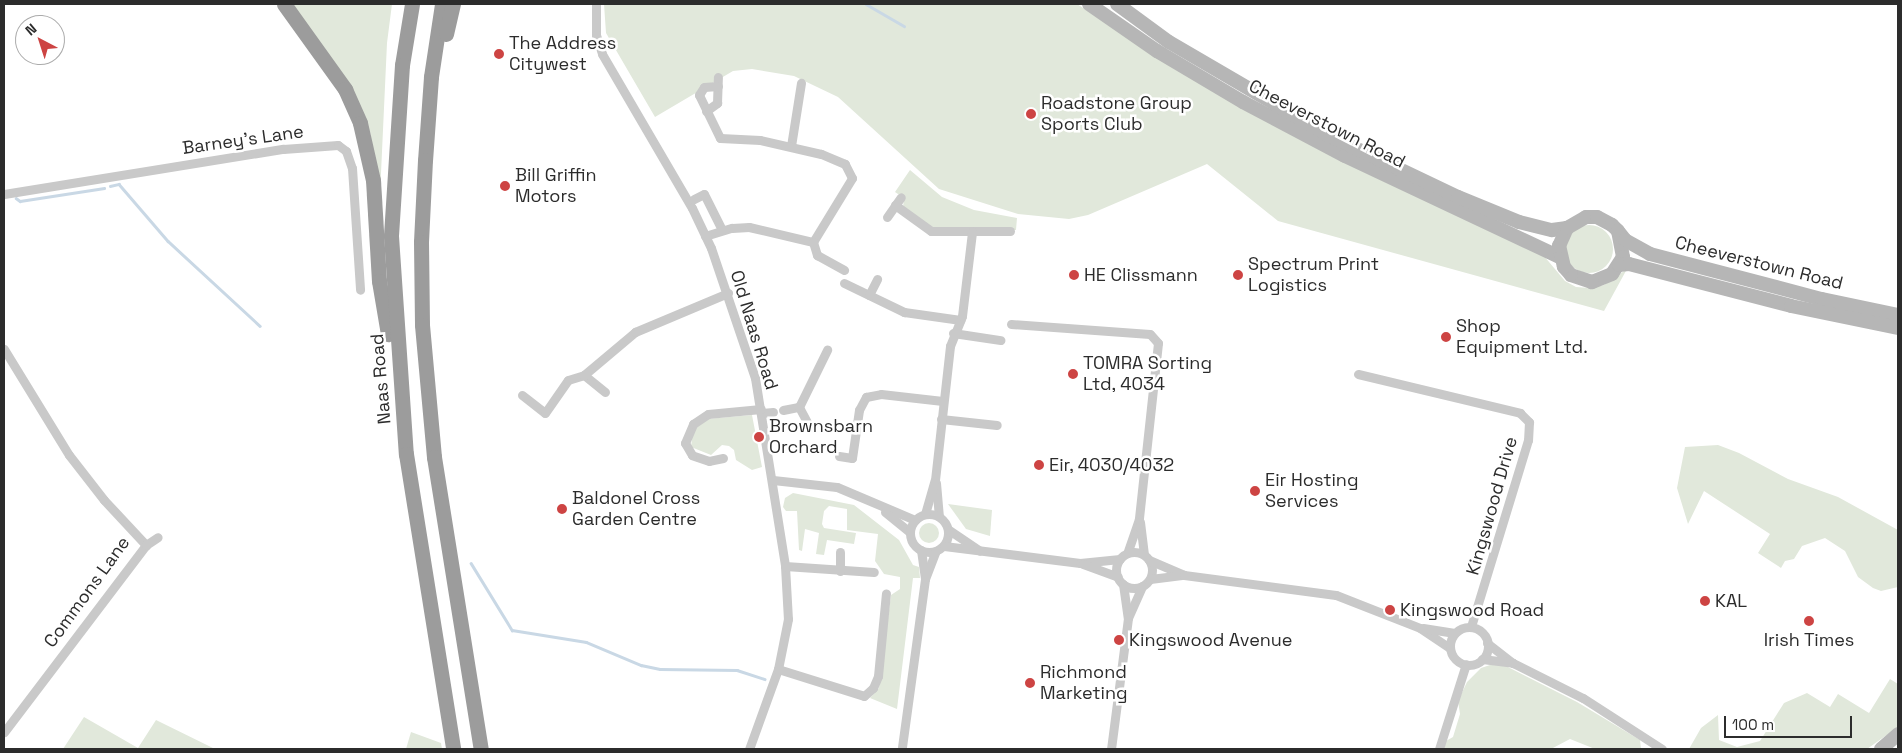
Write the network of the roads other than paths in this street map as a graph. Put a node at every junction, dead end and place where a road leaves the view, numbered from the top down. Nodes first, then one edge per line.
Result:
1 (284, 4) edge
2 (412, 4) edge
3 (442, 4) edge
4 (453, 4) edge
5 (596, 4) edge
6 (1089, 4) edge
7 (1117, 4) edge
8 (801, 83) dead end
9 (706, 111) junction
10 (791, 146) junction
11 (425, 160) junction
12 (4, 194) edge
13 (901, 197) dead end
14 (694, 200) dead end
15 (895, 205) junction
16 (887, 217) dead end
17 (1567, 228) junction
18 (722, 230) junction
19 (1010, 231) dead end
20 (1618, 231) junction
21 (972, 232) junction
22 (705, 236) junction
23 (813, 242) junction
24 (1560, 257) junction
25 (1620, 265) junction
26 (844, 270) dead end
27 (877, 279) dead end
28 (844, 282) dead end
29 (360, 290) dead end
30 (728, 293) junction
31 (868, 295) junction
32 (1898, 315) edge
33 (960, 320) junction
34 (1011, 324) dead end
35 (1898, 328) edge
36 (953, 333) junction
37 (1000, 340) dead end
38 (4, 349) edge
39 (827, 350) dead end
40 (1358, 374) dead end
41 (584, 375) junction
42 (605, 392) dead end
43 (522, 395) dead end
44 (943, 401) junction
45 (799, 407) junction
46 (783, 410) dead end
47 (761, 411) junction
48 (773, 412) dead end
49 (941, 419) junction
50 (807, 422) dead end
51 (997, 425) dead end
52 (406, 454) junction
53 (838, 456) dead end
54 (723, 458) dead end
55 (772, 480) junction
56 (936, 480) junction
57 (879, 506) junction
58 (925, 514) junction
59 (939, 516) junction
60 (915, 520) junction
61 (1139, 520) junction
62 (949, 530) junction
63 (910, 532) junction
64 (158, 537) dead end
65 (146, 545) junction
66 (940, 548) junction
67 (921, 550) junction
68 (840, 552) dead end
69 (983, 553) junction
70 (1124, 556) junction
71 (1147, 557) junction
72 (1080, 563) junction
73 (785, 566) junction
74 (840, 570) junction
75 (874, 572) dead end
76 (1184, 574) junction
77 (924, 579) junction
78 (1150, 579) junction
79 (1120, 580) junction
80 (1142, 586) junction
81 (886, 593) dead end
82 (1128, 618) junction
83 (1471, 627) junction
84 (1420, 628) junction
85 (1455, 633) junction
86 (1487, 643) junction
87 (1450, 648) junction
88 (1482, 659) junction
89 (1513, 663) junction
90 (1466, 664) junction
91 (778, 669) junction
92 (4, 732) edge
93 (1898, 734) edge
94 (902, 747) dead end
95 (453, 749) edge
96 (481, 749) edge
97 (749, 749) edge
98 (1111, 749) edge
99 (1439, 749) edge
100 (1662, 749) edge
101 (1880, 749) edge

1 - 52 highway
2 - 52 highway, Naas Road
3 - 11 highway
4 - 11 highway
5 - 22 street, Old Naas Road
6 - 24 main road, Cheeverstown Road
7 - 17 main road, Cheeverstown Road
8 - 10 street
9 - 9 street
9 - 10 street
10 - 23 street
11 - 96 highway
12 - 29 street, Barney's Lane
13 - 15 street
14 - 18 street
15 - 16 street
15 - 21 street
17 - 20 main road, Cheeverstown Road
17 - 24 main road
18 - 22 street
18 - 23 street
19 - 21 street
20 - 25 main road
20 - 32 main road, Cheeverstown Road
21 - 33 street
22 - 30 street, Old Naas Road
23 - 26 street
24 - 25 main road, Cheeverstown Road
25 - 35 main road, Cheeverstown Road
27 - 31 street
28 - 31 street
30 - 41 street
30 - 47 street, Old Naas Road
31 - 33 street
33 - 36 street
34 - 61 street
36 - 37 street
36 - 44 street
38 - 65 street, Commons Lane
39 - 45 street
40 - 83 street, Kingswood Drive
41 - 42 street
41 - 43 street
44 - 49 street
44 - 53 street
45 - 46 street
45 - 50 street
47 - 48 street
47 - 54 street
47 - 55 street, Old Naas Road
49 - 51 street
49 - 56 street
52 - 95 highway, Naas Road
55 - 57 street
55 - 73 street, Old Naas Road
56 - 58 street
56 - 59 street
57 - 60 street
57 - 63 street
58 - 59 street
58 - 60 street
59 - 62 street
60 - 63 street
61 - 70 street
61 - 71 street
62 - 66 street
62 - 69 street
63 - 67 street
64 - 65 street
65 - 92 street, Commons Lane
66 - 67 street
66 - 69 street
66 - 77 street
67 - 77 street
68 - 74 street
69 - 72 street
70 - 71 street
70 - 72 street
70 - 79 street
71 - 76 street
71 - 78 street
72 - 79 street
73 - 74 street
73 - 91 street, Old Naas Road
74 - 75 street
76 - 78 street
76 - 84 street
77 - 94 street
78 - 80 street
79 - 80 street
79 - 82 street
80 - 82 street
81 - 91 street
82 - 98 street
83 - 85 street
83 - 86 street
84 - 85 street
84 - 87 street
85 - 87 street
86 - 88 street
86 - 89 street
87 - 90 street
88 - 89 street
88 - 90 street
89 - 100 street
90 - 99 street
91 - 97 street, Old Naas Road
93 - 101 main road

